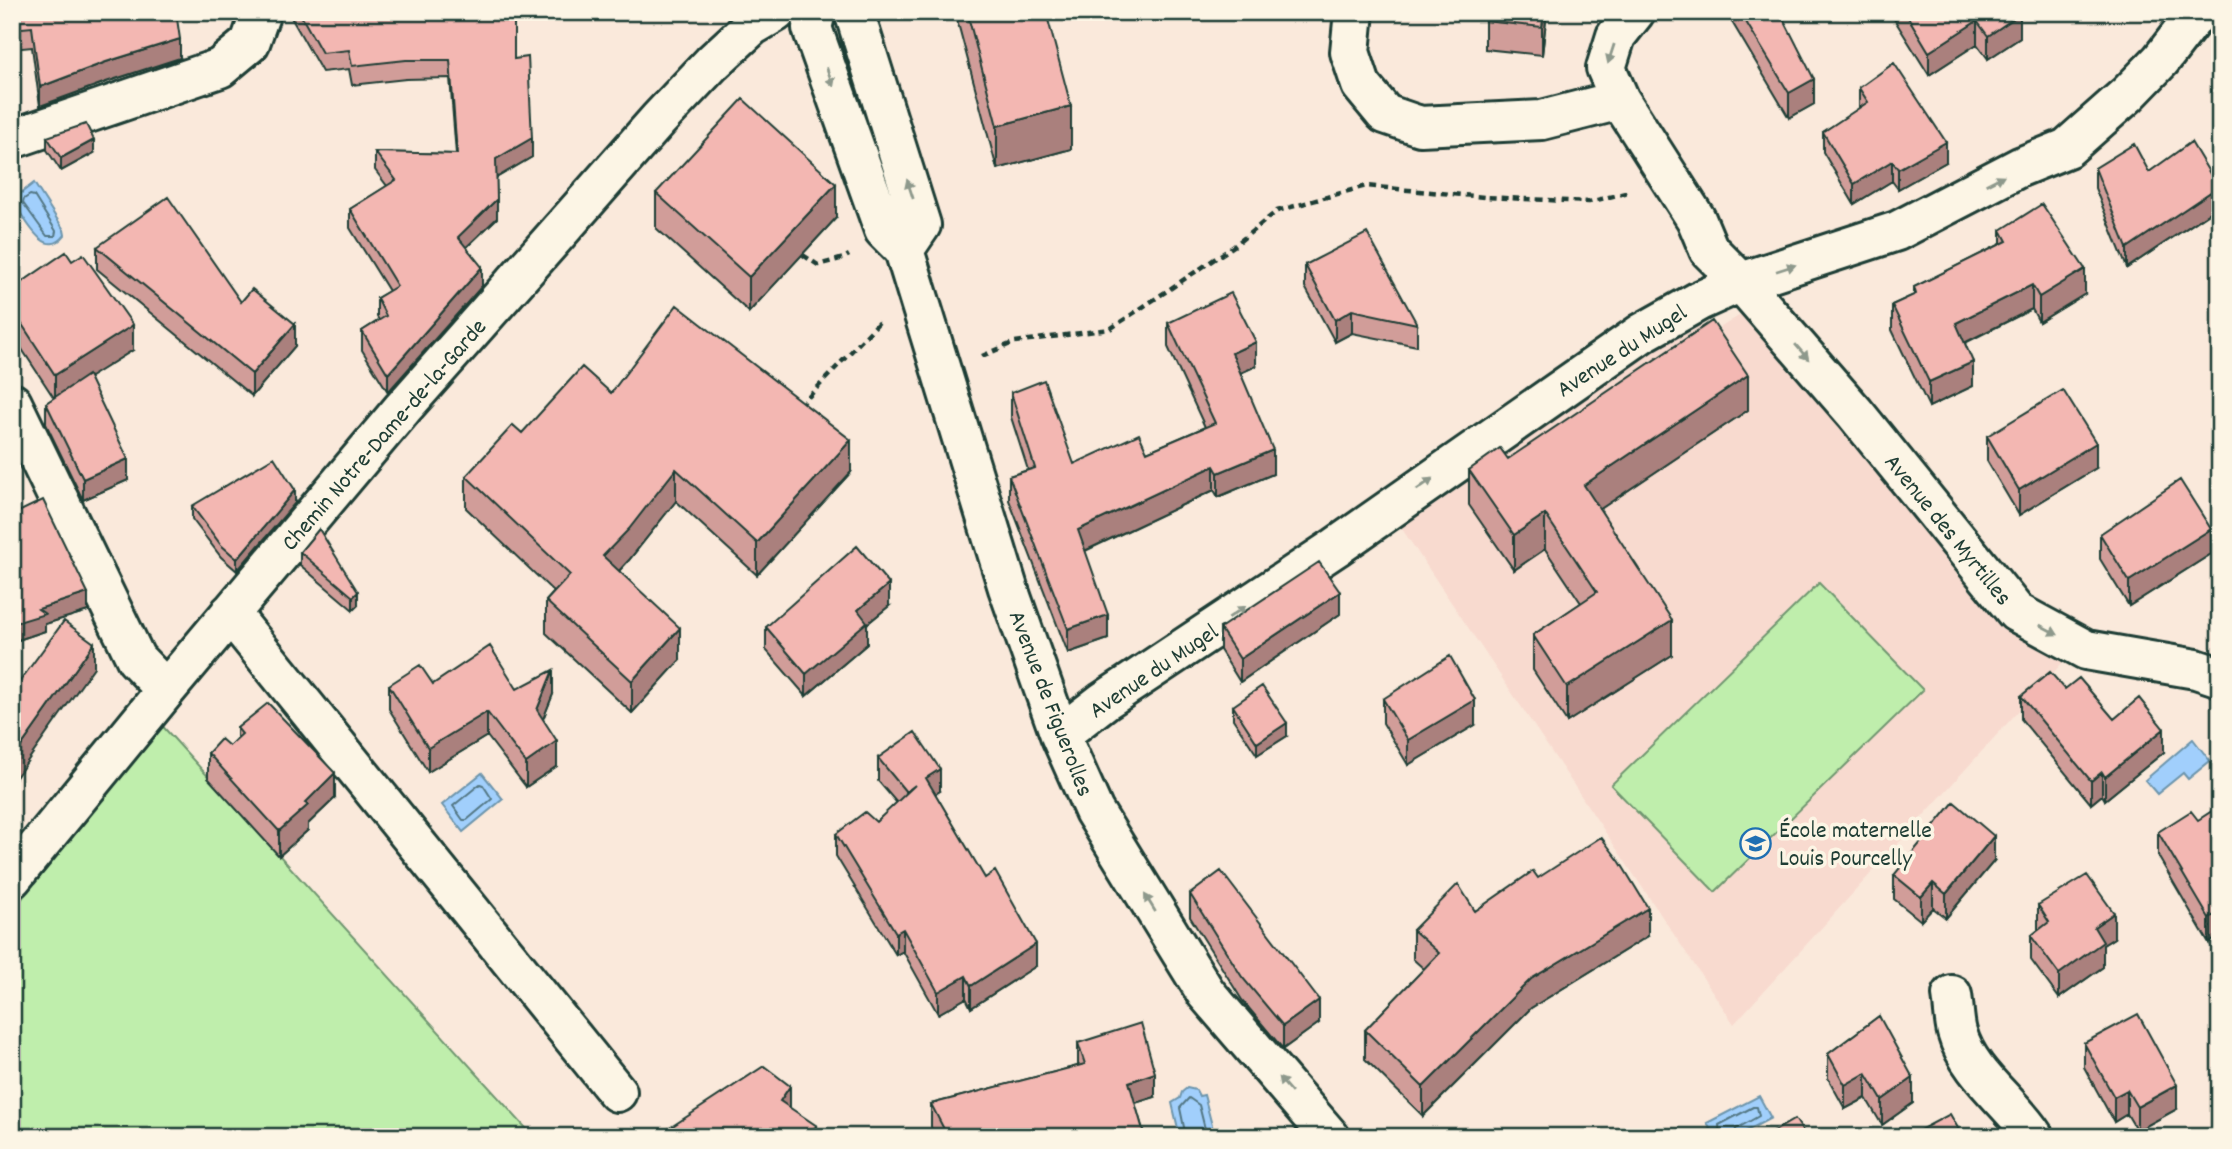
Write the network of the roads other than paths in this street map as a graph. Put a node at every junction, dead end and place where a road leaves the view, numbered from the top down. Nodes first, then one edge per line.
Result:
1 (261, 12) edge
2 (776, 12) edge
3 (816, 12) edge
4 (854, 12) edge
5 (1354, 12) edge
6 (1635, 12) edge
7 (2198, 12) edge
8 (1620, 100) junction
9 (12, 139) edge
10 (904, 250) junction
11 (1741, 282) junction
12 (12, 403) edge
13 (230, 613) junction
14 (2220, 677) edge
15 (166, 690) junction
16 (1060, 735) junction
17 (12, 878) edge
18 (1952, 995) dead end
19 (617, 1092) dead end
20 (1330, 1137) edge
21 (2034, 1137) edge

1 - 9 street
2 - 13 street, Chemin Notre-Dame-de-la-Garde
3 -> 10 street, Avenue de Figuerolles
10 -> 4 street
5 - 8 street
6 -> 8 street, Avenue des Myrtilles
11 -> 7 street, Avenue du Mugel
8 - 11 street, Avenue des Myrtilles
10 - 16 street, Avenue de Figuerolles
11 -> 14 street, Avenue des Myrtilles
16 -> 11 street, Avenue du Mugel
12 - 15 street
13 - 15 street, Chemin Notre-Dame-de-la-Garde
13 - 19 street
15 - 17 street, Chemin Notre-Dame-de-la-Garde
20 -> 16 street, Avenue de Figuerolles
18 - 21 street

